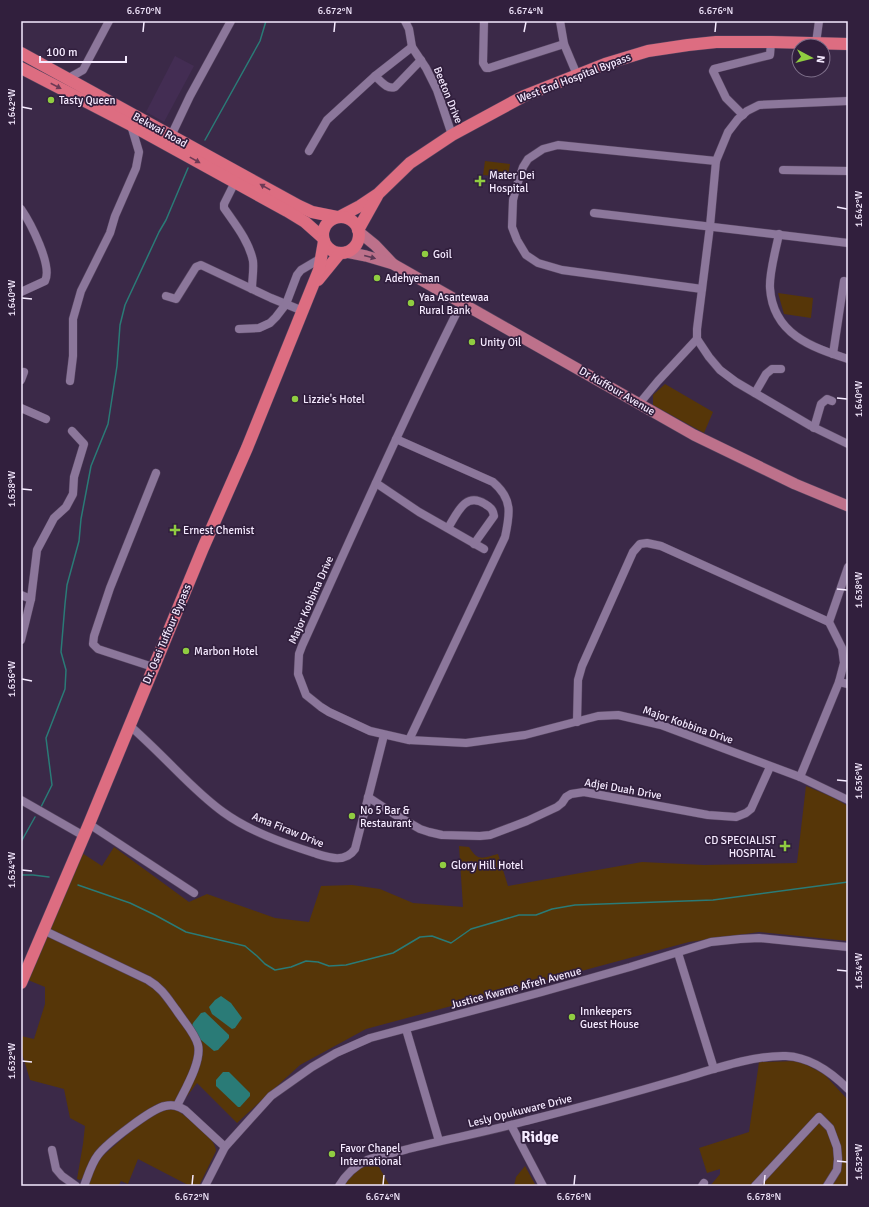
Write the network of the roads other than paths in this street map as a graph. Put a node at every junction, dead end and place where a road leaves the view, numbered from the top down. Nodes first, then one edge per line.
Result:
1 (109, 21) edge
2 (231, 21) edge
3 (406, 21) edge
4 (484, 21) edge
5 (560, 21) edge
6 (819, 21) edge
7 (817, 38) edge
8 (771, 42) junction
9 (791, 42) edge
10 (831, 43) edge
11 (564, 44) junction
12 (848, 44) edge
13 (412, 46) junction
14 (21, 53) edge
15 (421, 60) junction
16 (21, 68) edge
17 (82, 70) junction
18 (577, 75) junction
19 (375, 76) junction
20 (67, 79) junction
21 (84, 88) junction
22 (848, 101) edge
23 (742, 115) junction
24 (130, 126) junction
25 (452, 135) junction
26 (170, 136) junction
27 (309, 151) dead end
28 (716, 161) junction
29 (783, 170) dead end
30 (848, 171) edge
31 (235, 182) junction
32 (374, 197) junction
33 (299, 206) junction
34 (21, 209) edge
35 (594, 213) dead end
36 (338, 217) junction
37 (305, 222) junction
38 (710, 226) junction
39 (358, 231) junction
40 (779, 234) junction
41 (323, 239) junction
42 (848, 243) edge
43 (343, 253) junction
44 (318, 260) junction
45 (393, 264) junction
46 (844, 281) dead end
47 (314, 283) junction
48 (252, 289) junction
49 (702, 289) junction
50 (21, 292) edge
51 (166, 296) dead end
52 (286, 304) junction
53 (461, 304) junction
54 (303, 310) junction
55 (239, 329) dead end
56 (697, 339) junction
57 (833, 354) junction
58 (848, 359) edge
59 (781, 369) dead end
60 (70, 381) dead end
61 (755, 393) junction
62 (832, 401) dead end
63 (639, 404) junction
64 (21, 408) edge
65 (46, 419) dead end
66 (814, 428) junction
67 (72, 431) dead end
68 (396, 438) junction
69 (848, 444) edge
70 (156, 473) dead end
71 (376, 483) junction
72 (848, 506) edge
73 (448, 528) junction
74 (474, 544) junction
75 (484, 549) dead end
76 (848, 567) edge
77 (846, 578) edge
78 (21, 595) edge
79 (30, 599) junction
80 (829, 622) junction
81 (21, 640) edge
82 (153, 667) junction
83 (839, 682) junction
84 (848, 684) edge
85 (577, 722) junction
86 (129, 725) junction
87 (384, 735) junction
88 (409, 740) junction
89 (770, 767) junction
90 (800, 777) junction
91 (368, 797) junction
92 (21, 800) edge
93 (848, 800) edge
94 (89, 824) junction
95 (84, 836) junction
96 (194, 893) dead end
97 (43, 930) junction
98 (848, 947) edge
99 (678, 953) junction
100 (21, 983) edge
101 (406, 1029) junction
102 (714, 1069) junction
103 (848, 1089) edge
104 (177, 1106) junction
105 (511, 1125) junction
106 (439, 1141) junction
107 (225, 1147) junction
108 (52, 1150) dead end
109 (76, 1186) edge
110 (84, 1186) edge
111 (205, 1186) edge
112 (339, 1186) edge
113 (543, 1186) edge
114 (756, 1186) edge
115 (827, 1186) edge

1 - 17 street
2 - 26 street
3 - 13 street, Beeton Drive
4 - 11 street
5 - 11 street
6 - 7 street
8 - 9 highway, West End Hospital Bypass
8 - 18 highway, West End Hospital Bypass
8 - 23 street
10 - 12 highway, West End Hospital Bypass
11 - 18 street
13 - 15 street, Beeton Drive
13 - 19 street
14 - 20 highway, Bekwai Road
15 - 19 street
15 - 25 street, Beeton Drive
16 -> 24 highway, Bekwai Road
17 - 20 street
17 - 21 street
18 - 25 highway, West End Hospital Bypass
19 - 27 street
20 - 21 highway, Bekwai Road
21 - 26 highway, Bekwai Road
22 - 23 street
23 - 28 street
24 -> 31 highway, Bekwai Road
24 - 60 street
25 - 32 highway, West End Hospital Bypass
33 -> 26 highway, Bekwai Road
28 - 38 street
28 - 49 street
29 - 30 street
31 - 37 highway, Bekwai Road
31 - 48 street
32 - 33 highway
32 - 36 highway, West End Hospital Bypass
32 - 39 highway, West End Hospital Bypass
33 - 36 highway
34 - 50 street
35 - 38 street
36 - 39 highway
36 - 41 highway
37 - 41 highway, Bekwai Road
37 - 44 highway
38 - 40 street
38 - 49 street
39 - 43 highway
39 - 45 main road
40 - 42 street
40 - 57 street
41 - 43 highway
41 - 47 highway, Dr. Osei Tuffour Bypass
43 -> 45 main road
43 - 47 highway, Dr. Osei Tuffour Bypass
44 - 47 highway
44 - 52 street
45 - 53 main road, Dr Kuffour Avenue
46 - 57 street
47 - 54 highway, Dr. Osei Tuffour Bypass
48 - 51 street
48 - 52 street
49 - 56 street
52 - 54 street
52 - 55 street
53 - 63 main road, Dr Kuffour Avenue
53 - 68 street, Major Kobbina Drive
54 - 82 highway, Dr. Osei Tuffour Bypass
56 - 61 street
56 - 63 street
57 - 58 street
59 - 61 street
61 - 66 street
62 - 66 street
63 - 72 main road, Dr Kuffour Avenue
64 - 65 street
66 - 69 street
67 - 79 street
68 - 71 street, Major Kobbina Drive
68 - 88 street
70 - 82 street
71 - 73 street
71 - 87 street, Major Kobbina Drive
73 - 74 street
73 - 74 street
74 - 75 street
76 - 77 street
77 - 80 street
78 - 79 street
79 - 81 street
80 - 83 street
80 - 85 street
82 - 86 highway, Dr. Osei Tuffour Bypass
83 - 84 street
83 - 90 street
85 - 88 street, Major Kobbina Drive
85 - 89 street, Major Kobbina Drive
86 - 91 street, Ama Firaw Drive
86 - 94 highway, Dr. Osei Tuffour Bypass
87 - 88 street, Major Kobbina Drive
87 - 91 street, Ama Firaw Drive
89 - 90 street, Major Kobbina Drive
89 - 91 street, Adjei Duah Drive
90 - 93 street, Major Kobbina Drive
92 - 95 street
94 - 95 highway, Dr. Osei Tuffour Bypass
94 - 96 street
95 - 97 highway, Dr. Osei Tuffour Bypass
97 - 100 highway, Dr. Osei Tuffour Bypass
97 - 104 street
98 - 99 street, Justice Kwame Afreh Avenue
99 - 101 street, Justice Kwame Afreh Avenue
99 - 102 street
101 - 106 street
101 - 107 street, Justice Kwame Afreh Avenue
102 - 103 street, Lesly Opukuware Drive
102 - 105 street, Lesly Opukuware Drive
104 - 107 street
104 - 110 street
105 - 106 street, Lesly Opukuware Drive
105 - 113 street
106 - 112 street, Lesly Opukuware Drive
107 - 111 street, Justice Kwame Afreh Avenue
108 - 109 street
114 - 115 street

